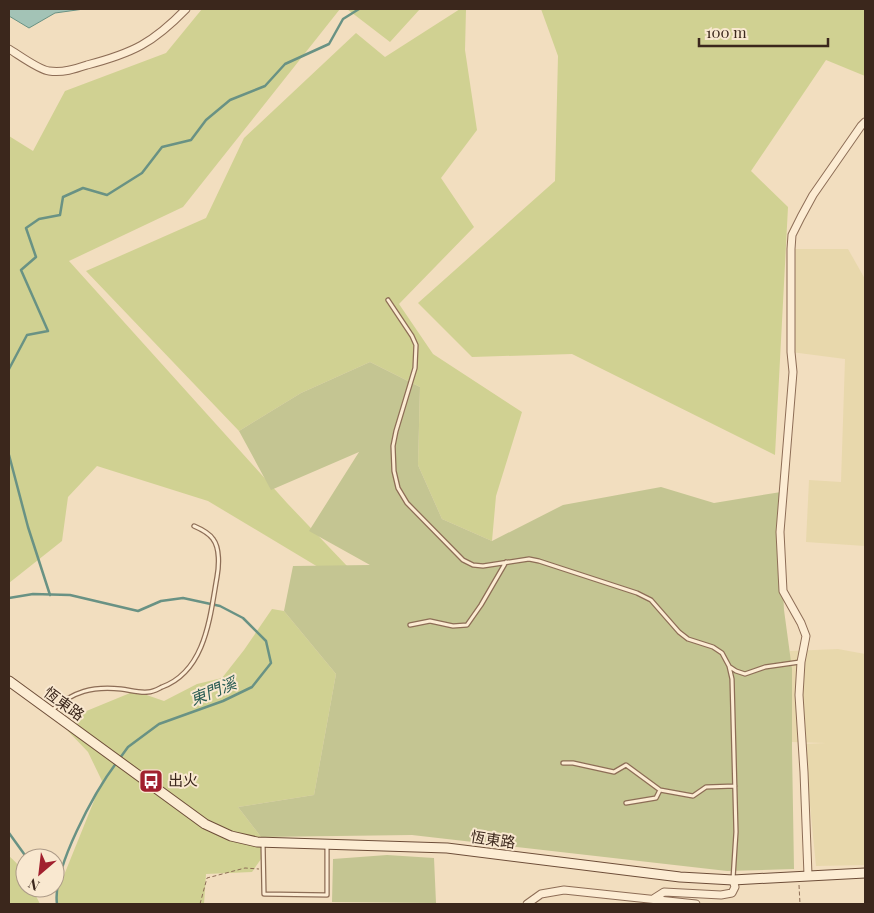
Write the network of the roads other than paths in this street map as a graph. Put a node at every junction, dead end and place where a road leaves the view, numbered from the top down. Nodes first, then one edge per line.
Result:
1 (186, 9) edge
2 (9, 49) edge
3 (865, 122) edge
4 (388, 300) dead end
5 (194, 526) dead end
6 (506, 562) junction
7 (410, 625) dead end
8 (802, 662) junction
9 (729, 666) junction
10 (9, 682) edge
11 (51, 712) junction
12 (563, 763) dead end
13 (735, 786) junction
14 (660, 790) junction
15 (626, 803) dead end
16 (263, 843) junction
17 (327, 844) junction
18 (865, 872) edge
19 (808, 875) junction
20 (733, 880) junction
21 (653, 899) junction
22 (527, 904) edge
23 (696, 904) edge

1 - 2 street
3 - 8 street
4 - 6 lane
5 - 11 lane
6 - 7 lane
6 - 9 lane
8 - 9 lane
8 - 19 street
9 - 13 lane
10 - 11 main road, 恆東路
11 - 16 main road, 恆東路
12 - 14 lane
13 - 14 lane
13 - 20 lane
14 - 15 lane
16 - 17 main road, 恆東路
16 - 17 lane
17 - 20 main road, 恆東路
18 - 19 main road, 恆東路
19 - 20 main road, 恆東路
20 - 21 street
21 - 22 street
21 - 23 street

